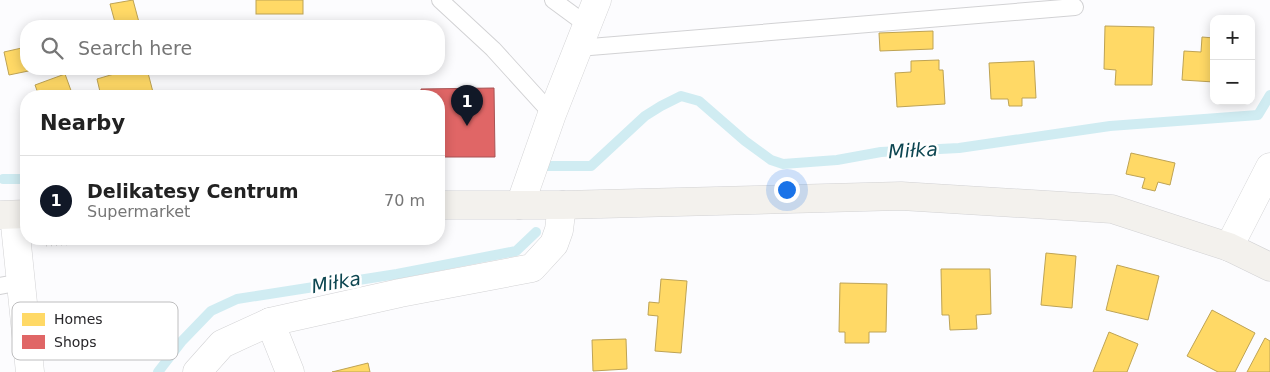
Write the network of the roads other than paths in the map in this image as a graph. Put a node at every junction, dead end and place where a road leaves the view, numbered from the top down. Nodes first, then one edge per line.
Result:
1 (440, 0) edge
2 (552, 0) edge
3 (597, 0) edge
4 (1075, 7) dead end
5 (582, 37) junction
6 (552, 114) junction
7 (1270, 168) edge
8 (562, 205) junction
9 (445, 206) edge
10 (520, 206) junction
11 (14, 215) edge
12 (1229, 247) junction
13 (1270, 267) edge
14 (11, 284) edge
15 (15, 302) edge
16 (270, 322) junction
17 (197, 372) edge
18 (290, 372) edge

1 - 6 lane
2 - 5 lane
3 - 5 street
4 - 5 lane
5 - 6 street
6 - 10 street
7 - 12 street
8 - 10 street
8 - 12 street
8 - 16 street
9 - 10 street
11 - 14 street
12 - 13 street
14 - 15 street
16 - 17 street
16 - 18 street

